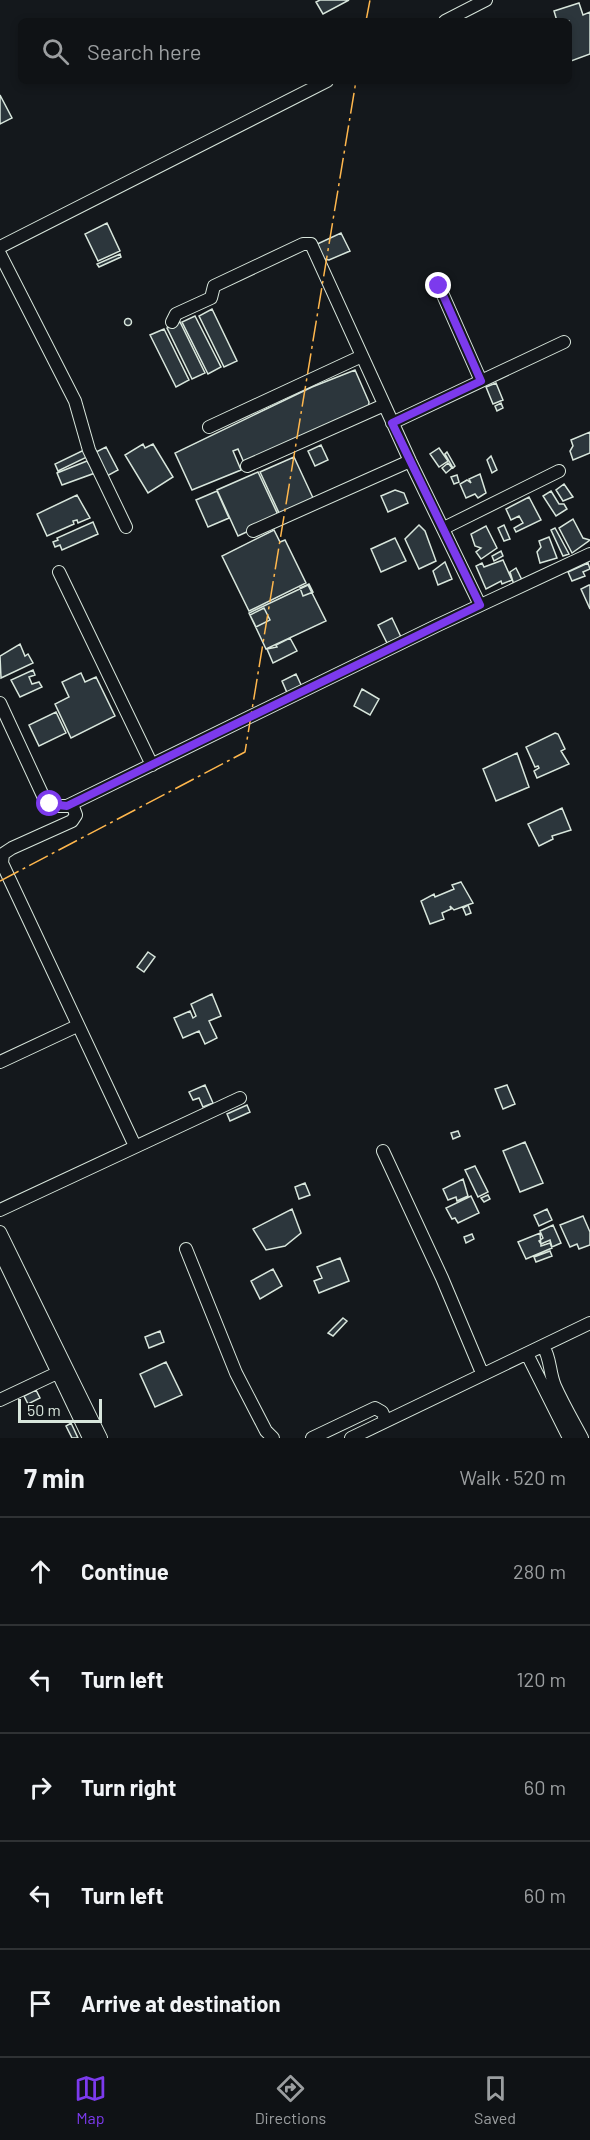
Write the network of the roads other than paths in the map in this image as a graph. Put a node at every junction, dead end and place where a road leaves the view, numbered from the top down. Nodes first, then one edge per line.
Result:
1 (486, 0) edge
2 (451, 18) edge
3 (321, 84) edge
4 (0, 247) edge
5 (0, 254) edge
6 (439, 286) dead end
7 (172, 322) dead end
8 (564, 342) dead end
9 (362, 356) junction
10 (481, 381) junction
11 (384, 405) junction
12 (392, 423) junction
13 (209, 427) dead end
14 (410, 461) junction
15 (247, 466) dead end
16 (559, 471) dead end
17 (126, 527) dead end
18 (444, 528) junction
19 (254, 531) dead end
20 (590, 554) edge
21 (59, 572) dead end
22 (480, 605) junction
23 (0, 703) edge
24 (152, 765) junction
25 (72, 804) junction
26 (77, 1026) junction
27 (0, 1062) edge
28 (240, 1098) dead end
29 (135, 1146) junction
30 (383, 1151) dead end
31 (0, 1210) edge
32 (0, 1232) edge
33 (186, 1249) dead end
34 (0, 1252) edge
35 (590, 1323) edge
36 (543, 1346) junction
37 (527, 1354) junction
38 (57, 1372) junction
39 (482, 1373) junction
40 (0, 1400) edge
41 (386, 1421) junction
42 (94, 1436) edge
43 (273, 1438) edge
44 (312, 1438) edge
45 (351, 1438) edge
46 (568, 1438) edge
47 (582, 1438) edge

1 - 2 street
3 - 4 street
5 - 17 street
6 - 10 street
7 - 9 street
8 - 10 street
9 - 11 street
9 - 13 street
10 - 12 street
11 - 12 street
11 - 15 street
12 - 14 street
14 - 18 street
14 - 19 street
16 - 18 street
18 - 22 street
20 - 22 street
21 - 24 street
22 - 24 street
23 - 25 street
24 - 25 street
25 - 26 street
26 - 27 street
26 - 29 street
28 - 29 street
29 - 31 street
30 - 39 street
32 - 42 street
33 - 43 street
34 - 38 street
35 - 36 street
36 - 37 street
36 - 47 street
37 - 39 street
37 - 46 street
38 - 40 street
38 - 42 street
39 - 41 street
41 - 44 street
41 - 45 street

